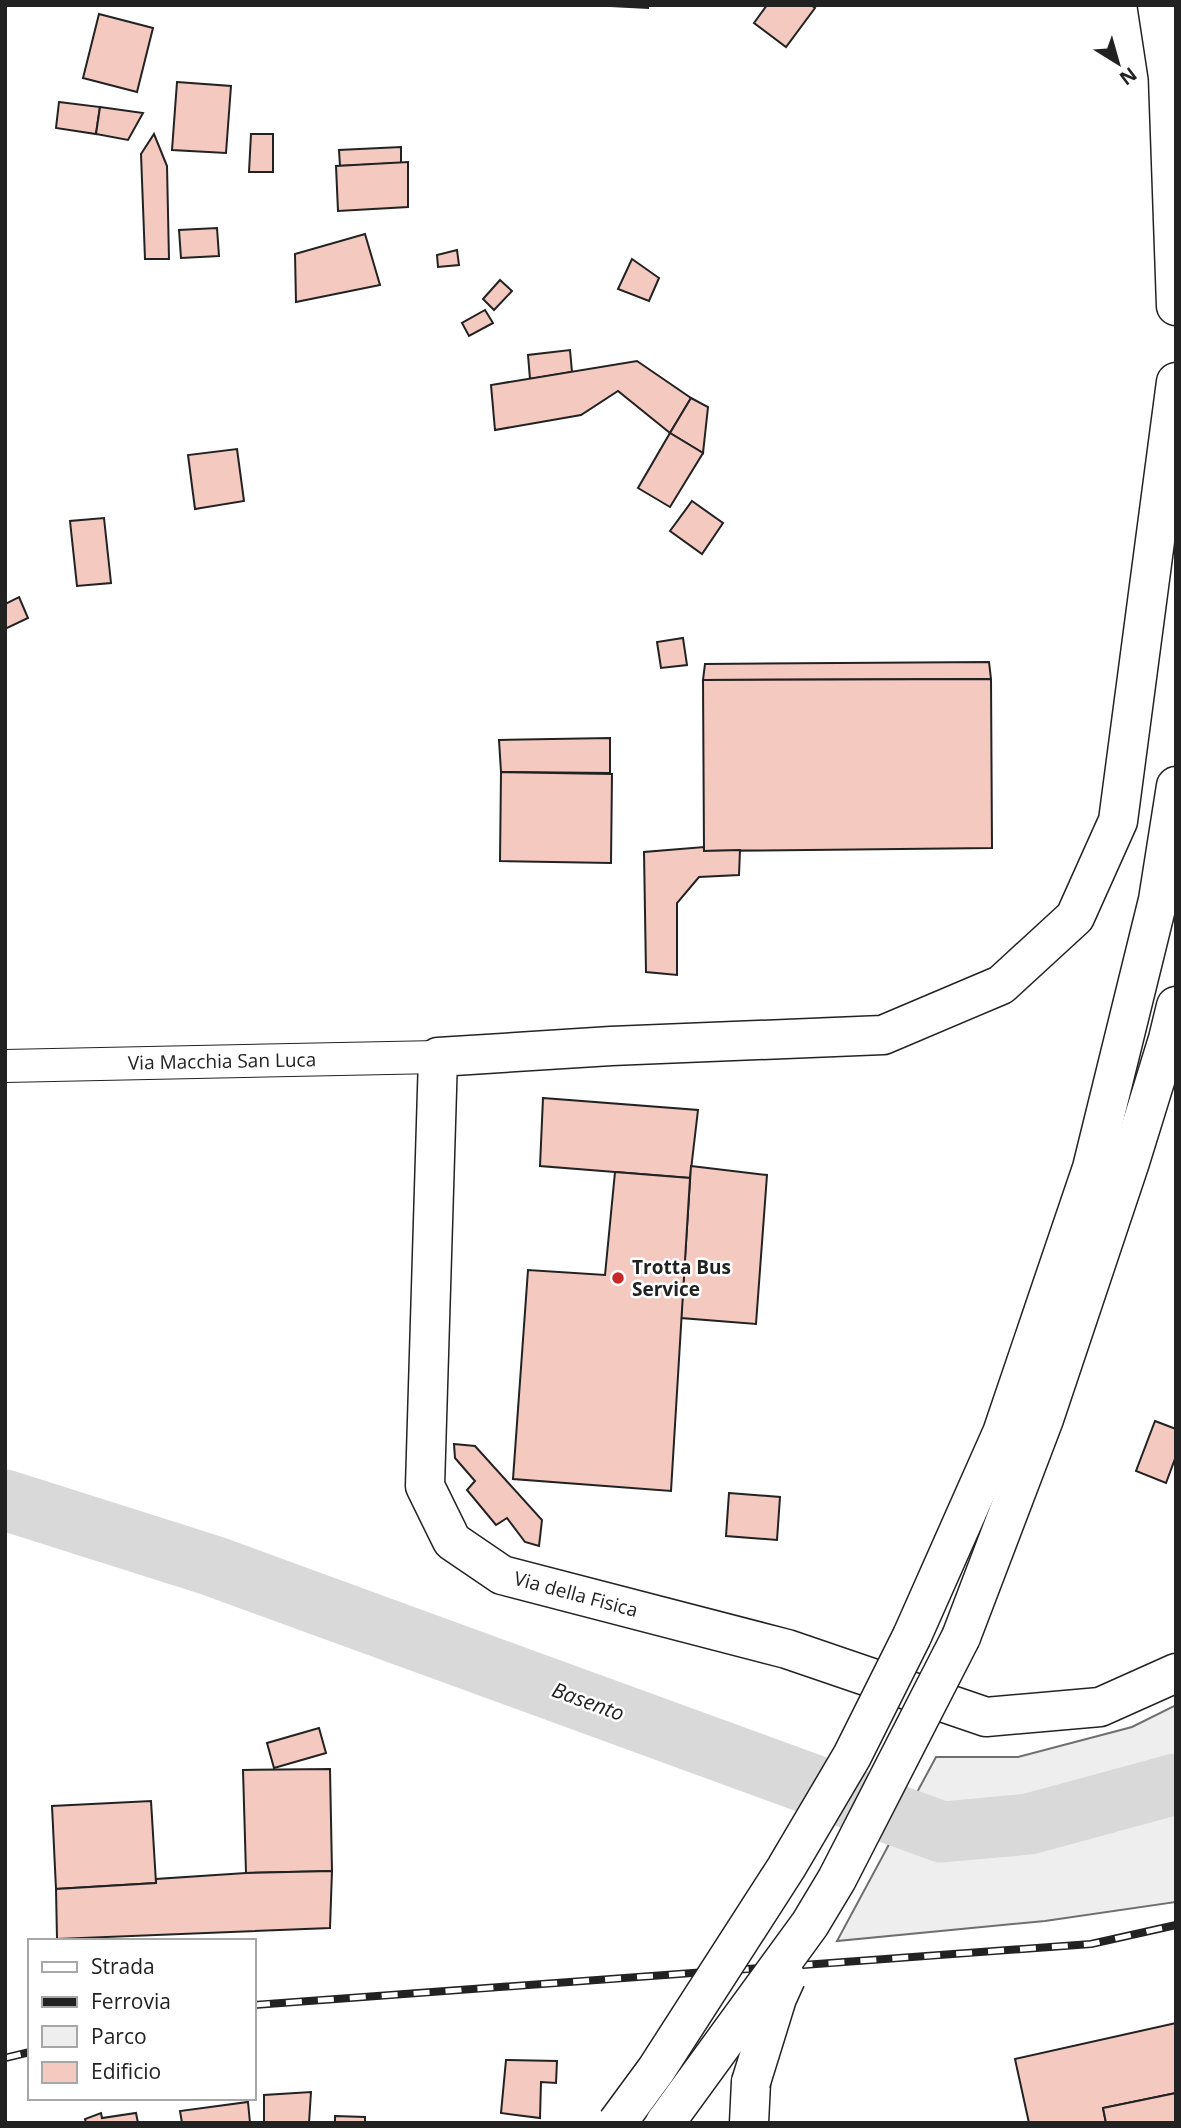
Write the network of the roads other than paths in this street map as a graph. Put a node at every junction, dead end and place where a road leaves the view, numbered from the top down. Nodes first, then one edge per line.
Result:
1 (1157, 5) edge
2 (1176, 306) edge
3 (1176, 382) edge
4 (1176, 786) edge
5 (1176, 1006) edge
6 (438, 1057) junction
7 (5, 1066) edge
8 (1176, 1673) edge
9 (810, 1924) junction
10 (617, 2123) edge
11 (665, 2123) edge
12 (749, 2123) edge

1 - 2 main road
3 - 6 main road
4 - 10 main road, bridge
5 - 9 main road, bridge
6 - 7 street, Via Macchia San Luca
6 - 8 main road, Via della Fisica
9 - 11 main road, bridge
9 - 12 main road, bridge

